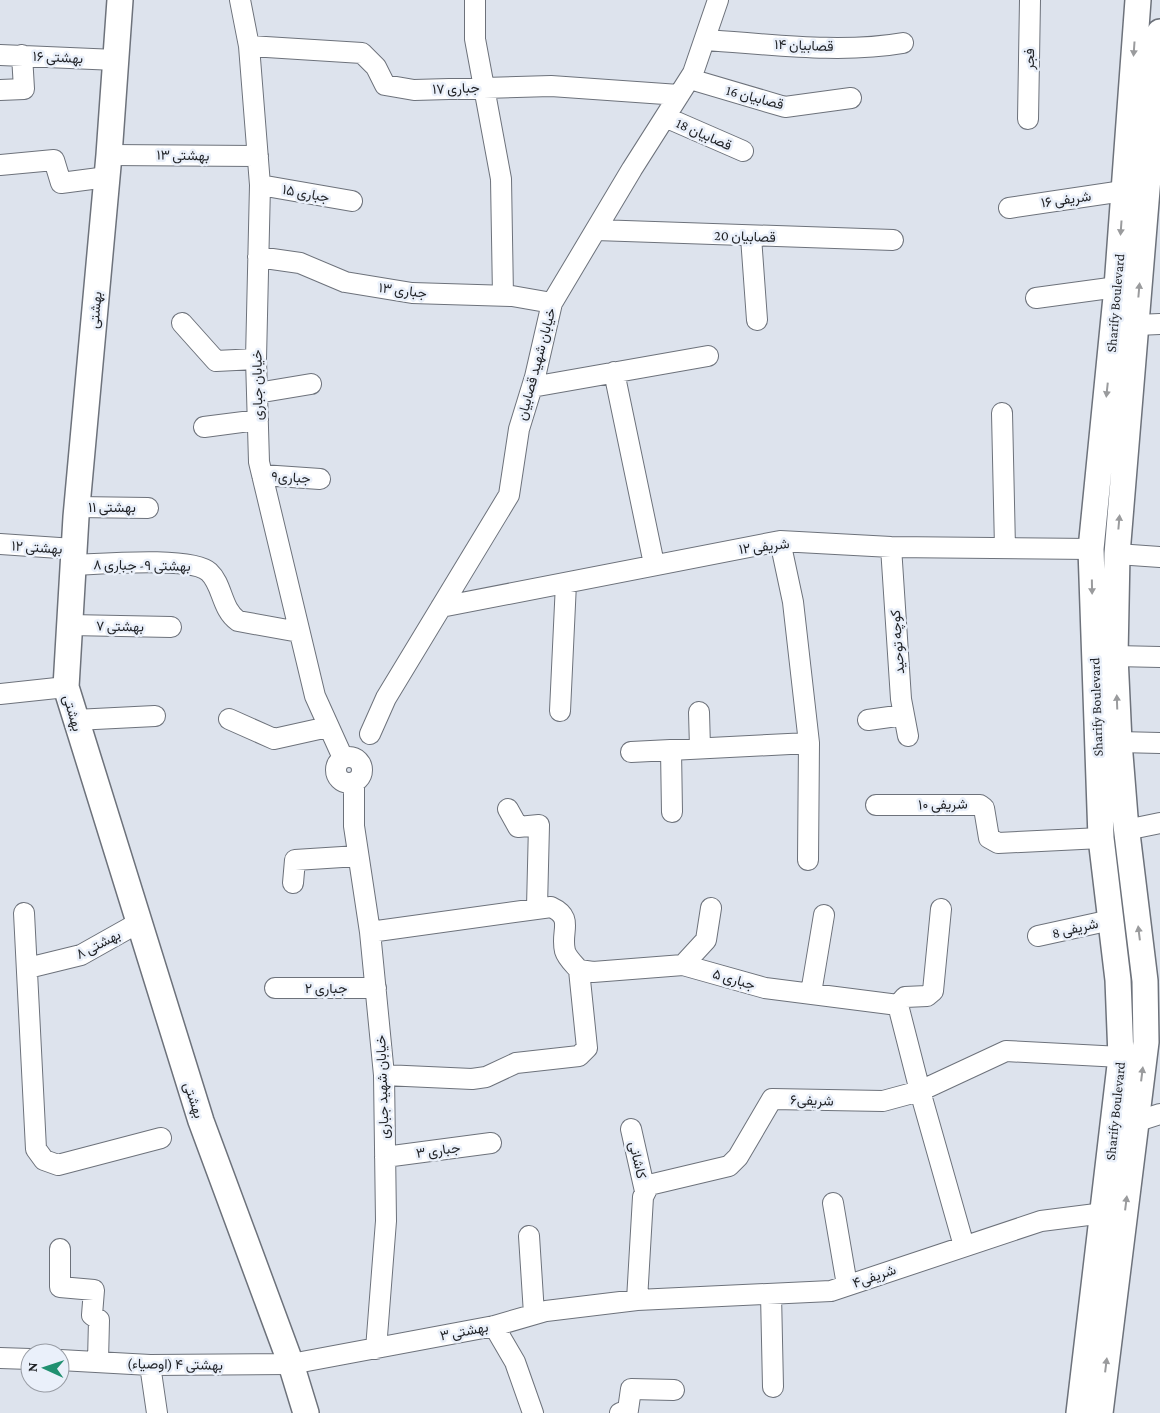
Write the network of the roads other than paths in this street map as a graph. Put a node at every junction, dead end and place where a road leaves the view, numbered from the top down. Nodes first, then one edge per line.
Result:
1 (120, 0) edge
2 (240, 0) edge
3 (475, 0) edge
4 (718, 0) edge
5 (1030, 0) edge
6 (1138, 0) edge
7 (1160, 32) edge
8 (705, 40) junction
9 (903, 43) dead end
10 (249, 46) junction
11 (22, 55) junction
12 (0, 56) edge
13 (116, 60) junction
14 (486, 87) junction
15 (684, 87) junction
16 (0, 90) edge
17 (1158, 95) edge
18 (851, 98) dead end
19 (665, 117) junction
20 (1028, 119) dead end
21 (743, 151) dead end
22 (258, 156) junction
23 (0, 164) edge
24 (108, 166) junction
25 (260, 185) junction
26 (1123, 191) junction
27 (352, 201) dead end
28 (1009, 208) dead end
29 (1152, 217) edge
30 (596, 230) junction
31 (751, 236) junction
32 (893, 240) dead end
33 (258, 257) junction
34 (1117, 287) junction
35 (503, 296) junction
36 (1036, 298) dead end
37 (552, 303) junction
38 (757, 320) dead end
39 (182, 323) dead end
40 (1148, 325) edge
41 (708, 356) dead end
42 (256, 359) junction
43 (614, 372) junction
44 (311, 384) dead end
45 (532, 386) junction
46 (257, 393) junction
47 (1002, 413) dead end
48 (258, 420) junction
49 (204, 426) dead end
50 (262, 476) junction
51 (320, 479) dead end
52 (77, 507) junction
53 (148, 508) dead end
54 (780, 541) junction
55 (0, 544) edge
56 (891, 547) junction
57 (1005, 548) junction
58 (1092, 549) junction
59 (1116, 554) junction
60 (1160, 556) edge
61 (74, 557) junction
62 (654, 564) junction
63 (566, 583) junction
64 (441, 607) junction
65 (70, 625) junction
66 (171, 627) dead end
67 (299, 632) junction
68 (1115, 656) junction
69 (1160, 657) edge
70 (66, 688) junction
71 (0, 694) edge
72 (560, 711) dead end
73 (699, 712) dead end
74 (904, 715) junction
75 (155, 716) dead end
76 (229, 719) dead end
77 (75, 720) junction
78 (868, 720) dead end
79 (328, 728) junction
80 (908, 736) dead end
81 (1119, 742) junction
82 (809, 743) junction
83 (1160, 743) edge
84 (700, 748) junction
85 (671, 750) junction
86 (630, 752) dead end
87 (350, 769) junction
88 (1110, 773) junction
89 (876, 805) dead end
90 (508, 809) dead end
91 (672, 812) dead end
92 (1160, 823) edge
93 (354, 826) joint
94 (1126, 830) junction
95 (1101, 838) junction
96 (358, 856) junction
97 (808, 860) dead end
98 (293, 883) dead end
99 (537, 908) junction
100 (711, 908) dead end
101 (941, 909) dead end
102 (24, 913) dead end
103 (824, 915) dead end
104 (1111, 920) junction
105 (138, 923) junction
106 (370, 932) junction
107 (1038, 936) dead end
108 (683, 965) junction
109 (28, 968) junction
110 (579, 970) junction
111 (1152, 983) edge
112 (275, 988) dead end
113 (376, 988) junction
114 (811, 993) junction
115 (898, 1005) junction
116 (1121, 1057) junction
117 (384, 1075) junction
118 (920, 1091) junction
119 (1160, 1114) edge
120 (1135, 1122) junction
121 (631, 1130) dead end
122 (161, 1138) dead end
123 (491, 1143) dead end
124 (385, 1157) junction
125 (645, 1191) junction
126 (833, 1203) dead end
127 (1104, 1213) junction
128 (528, 1236) dead end
129 (964, 1246) junction
130 (60, 1249) dead end
131 (847, 1286) junction
132 (771, 1294) junction
133 (637, 1300) junction
134 (534, 1314) junction
135 (494, 1326) junction
136 (376, 1349) junction
137 (0, 1358) edge
138 (20, 1359) edge
139 (70, 1360) edge
140 (98, 1361) junction
141 (290, 1364) junction
142 (150, 1365) junction
143 (773, 1388) dead end
144 (674, 1390) dead end
145 (157, 1413) edge
146 (306, 1413) edge
147 (533, 1413) edge
148 (620, 1413) edge
149 (1080, 1413) edge
150 (1100, 1413) edge

1 - 13 main road, بهشتی
2 - 10 street, خیابان جباری
3 - 14 street
4 - 8 street, خیابان شهید قصابیان
5 - 20 street, فجر
6 -> 26 main road, Sharify Boulevard
7 - 17 main road, Sharify Boulevard
8 - 9 street, قصابیان ۱۴
8 - 15 street, خیابان شهید قصابیان
10 - 14 street, جباری ۱۷
10 - 22 street, خیابان جباری
11 - 12 street, بهشتی ۱۶
11 - 13 street, بهشتی ۱۶
11 - 16 street
13 - 24 main road, بهشتی
14 - 15 street, جباری ۱۷
14 - 35 street
15 - 18 street, قصابیان 16
15 - 19 street, خیابان شهید قصابیان
17 - 29 main road, Sharify Boulevard
19 - 21 street, قصابیان 18
19 - 30 street, خیابان شهید قصابیان
22 - 24 street, بهشتی ۱۳
22 - 25 street, خیابان جباری
23 - 24 street, بهشتی ۱۳
24 - 52 main road, بهشتی
25 - 27 street, جباری ۱۵
25 - 33 street, خیابان جباری
26 - 28 street, شریفی ۱۶
26 -> 34 main road, Sharify Boulevard
40 -> 29 main road, Sharify Boulevard
30 - 31 street, قصابیان 20
30 - 37 street, خیابان شهید قصابیان
31 - 32 street, قصابیان 20
31 - 38 street
33 - 35 street, جباری ۱۳
33 - 42 street, خیابان جباری
34 - 36 street
34 -> 58 main road, Sharify Boulevard
35 - 37 street, جباری ۱۳
37 - 45 street, خیابان شهید قصابیان
39 - 42 street
59 -> 40 main road, Sharify Boulevard
41 - 43 street
42 - 46 street, خیابان جباری
43 - 45 street
43 - 62 street
44 - 46 street
45 - 64 street, خیابان شهید قصابیان
46 - 48 street, خیابان جباری
47 - 57 street
48 - 49 street
48 - 50 street, خیابان جباری
50 - 51 street, جباری۹
50 - 67 street, خیابان جباری
52 - 53 street, بهشتی ۱۱
52 - 61 main road, بهشتی
54 - 56 street, شریفی ۱۲
54 - 62 street, شریفی ۱۲
54 - 82 street
55 - 61 street, بهشتی ۱۲
56 - 57 street, شریفی ۱۲
56 - 74 street, کوچه توحید
57 - 58 street, شریفی ۱۲
58 -> 88 main road, Sharify Boulevard
59 - 60 street
59 - 68 main road, Sharify Boulevard
61 - 65 main road, بهشتی
61 - 67 street, بهشتی ۹- جباری ۸
62 - 63 street, شریفی ۱۲
63 - 64 street, شریفی ۱۲
63 - 72 street
64 - 87 street, خیابان شهید قصابیان
65 - 66 street, بهشتی ۷
65 - 70 main road, بهشتی
67 - 79 street, خیابان جباری
68 - 69 street
81 -> 68 main road, Sharify Boulevard
70 - 71 street
70 - 77 main road, بهشتی
73 - 84 street
74 - 78 street
74 - 80 street, کوچه توحید
75 - 77 street
76 - 79 street
77 - 105 main road, بهشتی
79 - 87 street, خیابان جباری
81 - 83 street
81 - 88 main road, Sharify Boulevard
82 - 84 street
82 - 97 street
84 - 85 street
85 - 86 street
85 - 91 street
87 - 93 street, خیابان جباری
88 - 94 main road, Sharify Boulevard
88 - 95 main road, Sharify Boulevard
89 - 95 street, شریفی ۱۰
90 - 99 street
92 - 94 street
93 - 96 street, خیابان شهید جباری
111 -> 94 main road, Sharify Boulevard
95 - 104 main road, Sharify Boulevard
96 - 98 street
96 - 106 street, خیابان شهید جباری
99 - 106 street
99 - 110 street
100 - 108 street
101 - 115 street
102 - 109 street
103 - 114 street
104 - 107 street, شریفی 8
104 - 116 main road, Sharify Boulevard
105 - 109 street, بهشتی ۸
105 - 141 main road, بهشتی
106 - 113 street, خیابان شهید جباری
108 - 110 street, جباری ۵
108 - 114 street, جباری ۵
109 - 122 street
110 - 117 street
120 -> 111 main road, Sharify Boulevard
112 - 113 street, جباری ۲
113 - 117 street, خیابان شهید جباری
114 - 115 street, جباری ۵
115 - 118 street
116 - 118 street, شریفی۶
116 - 127 main road, Sharify Boulevard
117 - 124 street, خیابان شهید جباری
118 - 125 street, شریفی۶
118 - 129 street
119 - 120 street
150 -> 120 main road, Sharify Boulevard
121 - 125 street, کاشانی
123 - 124 street, جباری ۳
124 - 136 street, خیابان شهید جباری
125 - 133 street
126 - 131 street
127 - 129 street, شریفی۴
127 - 149 main road, Sharify Boulevard
128 - 134 street
129 - 131 street, شریفی۴
130 - 140 street
131 - 132 street, شریفی۴
132 - 133 street, شریفی۴
132 - 143 street
133 - 134 street, بهشتی ۳
134 - 135 street, بهشتی ۳
135 - 136 street, بهشتی ۳
135 - 147 street
136 - 141 street, بهشتی ۳
137 - 138 street
139 - 140 street, بهشتی ۴ (اوصیاء)
140 - 142 street, بهشتی ۴ (اوصیاء)
141 - 142 street, بهشتی ۴ (اوصیاء)
141 - 146 main road, بهشتی
142 - 145 street
144 - 148 street

